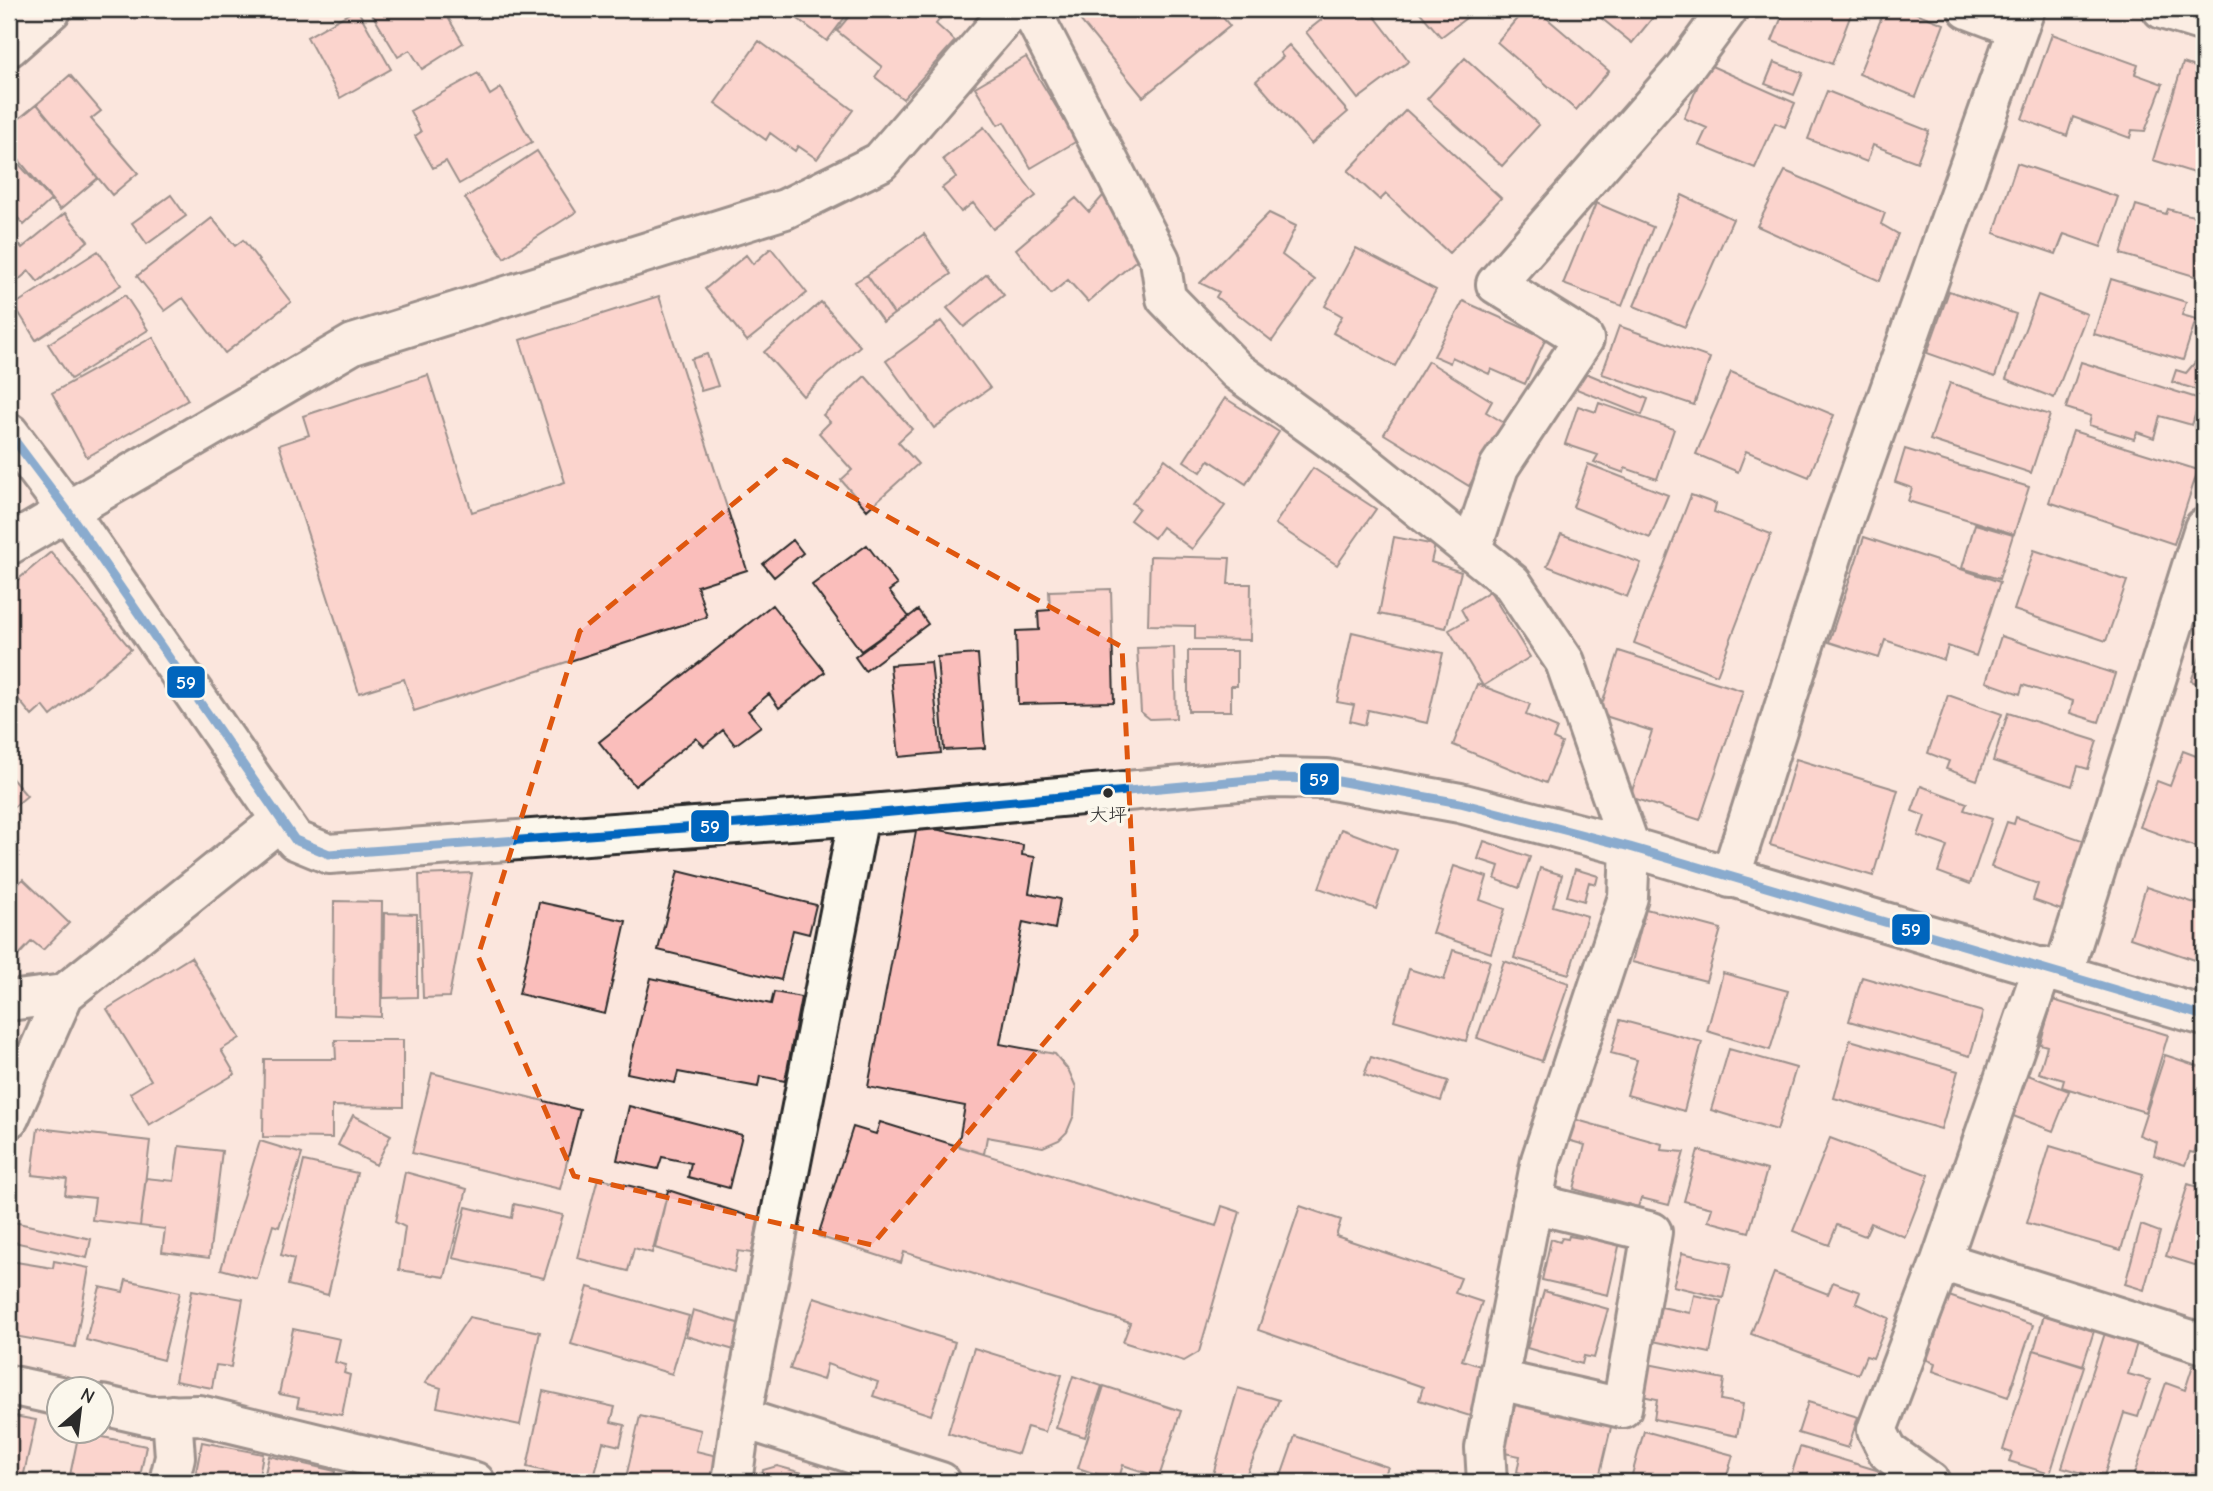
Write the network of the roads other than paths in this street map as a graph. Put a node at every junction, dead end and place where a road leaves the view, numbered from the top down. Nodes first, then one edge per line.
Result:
1 (52, 9) edge
2 (1012, 9) edge
3 (1030, 9) edge
4 (1728, 9) edge
5 (1968, 9) edge
6 (2162, 9) edge
7 (2022, 18) edge
8 (2204, 22) edge
9 (9, 47) edge
10 (9, 433) edge
11 (67, 510) junction
12 (2204, 528) edge
13 (9, 545) edge
14 (1471, 551) junction
15 (859, 815) junction
16 (281, 820) junction
17 (1630, 847) junction
18 (1730, 878) junction
19 (2053, 970) junction
20 (64, 995) junction
21 (9, 1001) edge
22 (2204, 1016) edge
23 (9, 1118) edge
24 (1532, 1203) junction
25 (1941, 1261) junction
26 (2204, 1343) edge
27 (1499, 1380) junction
28 (9, 1385) edge
29 (46, 1393) edge
30 (116, 1408) edge
31 (172, 1415) junction
32 (741, 1418) junction
33 (169, 1482) edge
34 (475, 1482) edge
35 (732, 1482) edge
36 (941, 1482) edge
37 (1487, 1482) edge
38 (1930, 1482) edge

1 - 9 street
2 - 11 street
3 - 14 street
4 - 14 street
5 - 7 street
6 - 8 street
7 - 18 street
10 - 11 street
11 - 13 street
11 - 16 street
12 - 19 street
14 - 17 street
15 - 16 street
15 - 17 street
15 - 32 street
16 - 20 street
17 - 18 street
17 - 24 street
18 - 19 street
19 - 22 street
19 - 25 street
20 - 21 street
20 - 23 street
24 - 27 street
24 - 27 street
25 - 26 street
25 - 38 street
27 - 37 street
28 - 29 street
30 - 31 street
31 - 33 street
31 - 34 street
32 - 35 street
32 - 36 street

